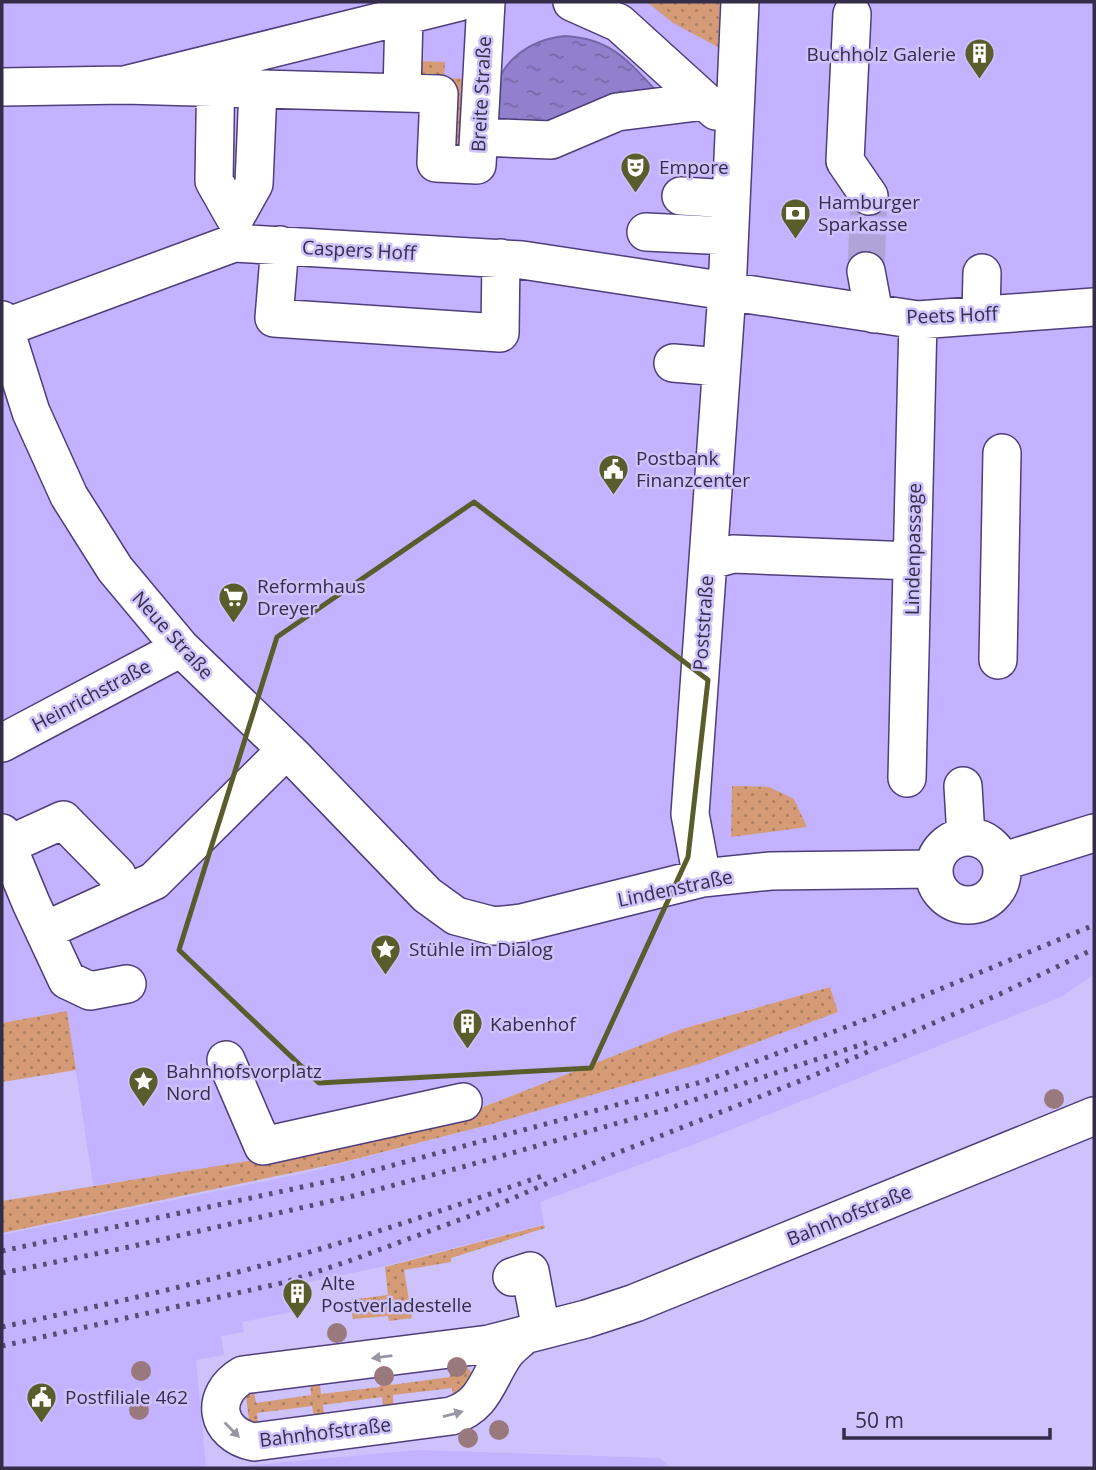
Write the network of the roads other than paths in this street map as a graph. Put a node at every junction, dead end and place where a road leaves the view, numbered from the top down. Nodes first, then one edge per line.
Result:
1 (459, 2) edge
2 (486, 2) edge
3 (572, 2) edge
4 (740, 2) edge
5 (852, 14) dead end
6 (404, 16) junction
7 (207, 65) junction
8 (2, 87) edge
9 (258, 89) junction
10 (402, 92) junction
11 (705, 100) junction
12 (734, 128) junction
13 (479, 137) junction
14 (681, 196) dead end
15 (869, 196) tunnel mouth
16 (731, 199) junction
17 (646, 232) dead end
18 (729, 236) junction
19 (280, 246) junction
20 (512, 259) junction
21 (866, 271) tunnel mouth
22 (982, 273) dead end
23 (727, 292) junction
24 (1094, 307) edge
25 (874, 314) junction
26 (981, 315) junction
27 (918, 320) junction
28 (3, 324) edge
29 (673, 363) dead end
30 (721, 368) junction
31 (17, 416) edge
32 (1002, 453) dead end
33 (708, 561) junction
34 (912, 561) junction
35 (180, 648) junction
36 (998, 660) dead end
37 (2, 743) edge
38 (286, 750) junction
39 (907, 778) dead end
40 (963, 786) dead end
41 (1094, 833) edge
42 (966, 837) junction
43 (5, 839) edge
44 (1001, 862) junction
45 (933, 869) junction
46 (702, 878) junction
47 (426, 895) joint
48 (28, 916) edge
49 (127, 984) dead end
50 (226, 1060) dead end
51 (463, 1102) dead end
52 (1094, 1116) edge
53 (513, 1277) dead end
54 (531, 1333) junction

1 - 6 street, Breite Straße
2 - 13 street, Breite Straße
3 - 11 street
4 - 12 street, Poststraße
5 - 15 street
6 - 7 street, Breite Straße
6 - 10 street
7 - 8 street, Breite Straße
7 - 9 street, Breite Straße
7 - 9 street
9 - 10 street, Breite Straße
10 - 13 street, Breite Straße
11 - 12 street
11 - 13 street
12 - 16 street, Poststraße
14 - 16 street
16 - 18 street, Poststraße
17 - 18 street
18 - 23 street, Poststraße
19 - 20 street, Caspers Hoff
19 - 20 street
19 - 28 street, Caspers Hoff
20 - 23 street, Caspers Hoff
21 - 25 street
22 - 26 street
23 - 25 street, Peets Hoff
23 - 30 street, Poststraße
24 - 26 street, Peets Hoff
25 - 27 street, Peets Hoff
26 - 27 street, Peets Hoff
27 - 34 street, Lindenpassage
28 - 31 street, Neue Straße
29 - 30 street
30 - 33 street, Poststraße
31 - 35 street, Neue Straße
32 - 36 street
33 - 34 street
33 - 46 street, Poststraße
34 - 39 street, Lindenpassage
35 - 37 street, Heinrichstraße
35 - 38 street, Neue Straße
38 - 47 street, Neue Straße
38 - 48 street
40 - 42 street
41 - 44 street
42 - 44 street
42 - 45 street
43 - 48 street
43 - 48 street
44 - 45 street
45 - 46 street, Lindenstraße
46 - 47 street, Lindenstraße
48 - 49 street
50 - 51 street
52 - 54 street, Bahnhofstraße
53 - 54 street
54 -> 54 street, Bahnhofstraße

